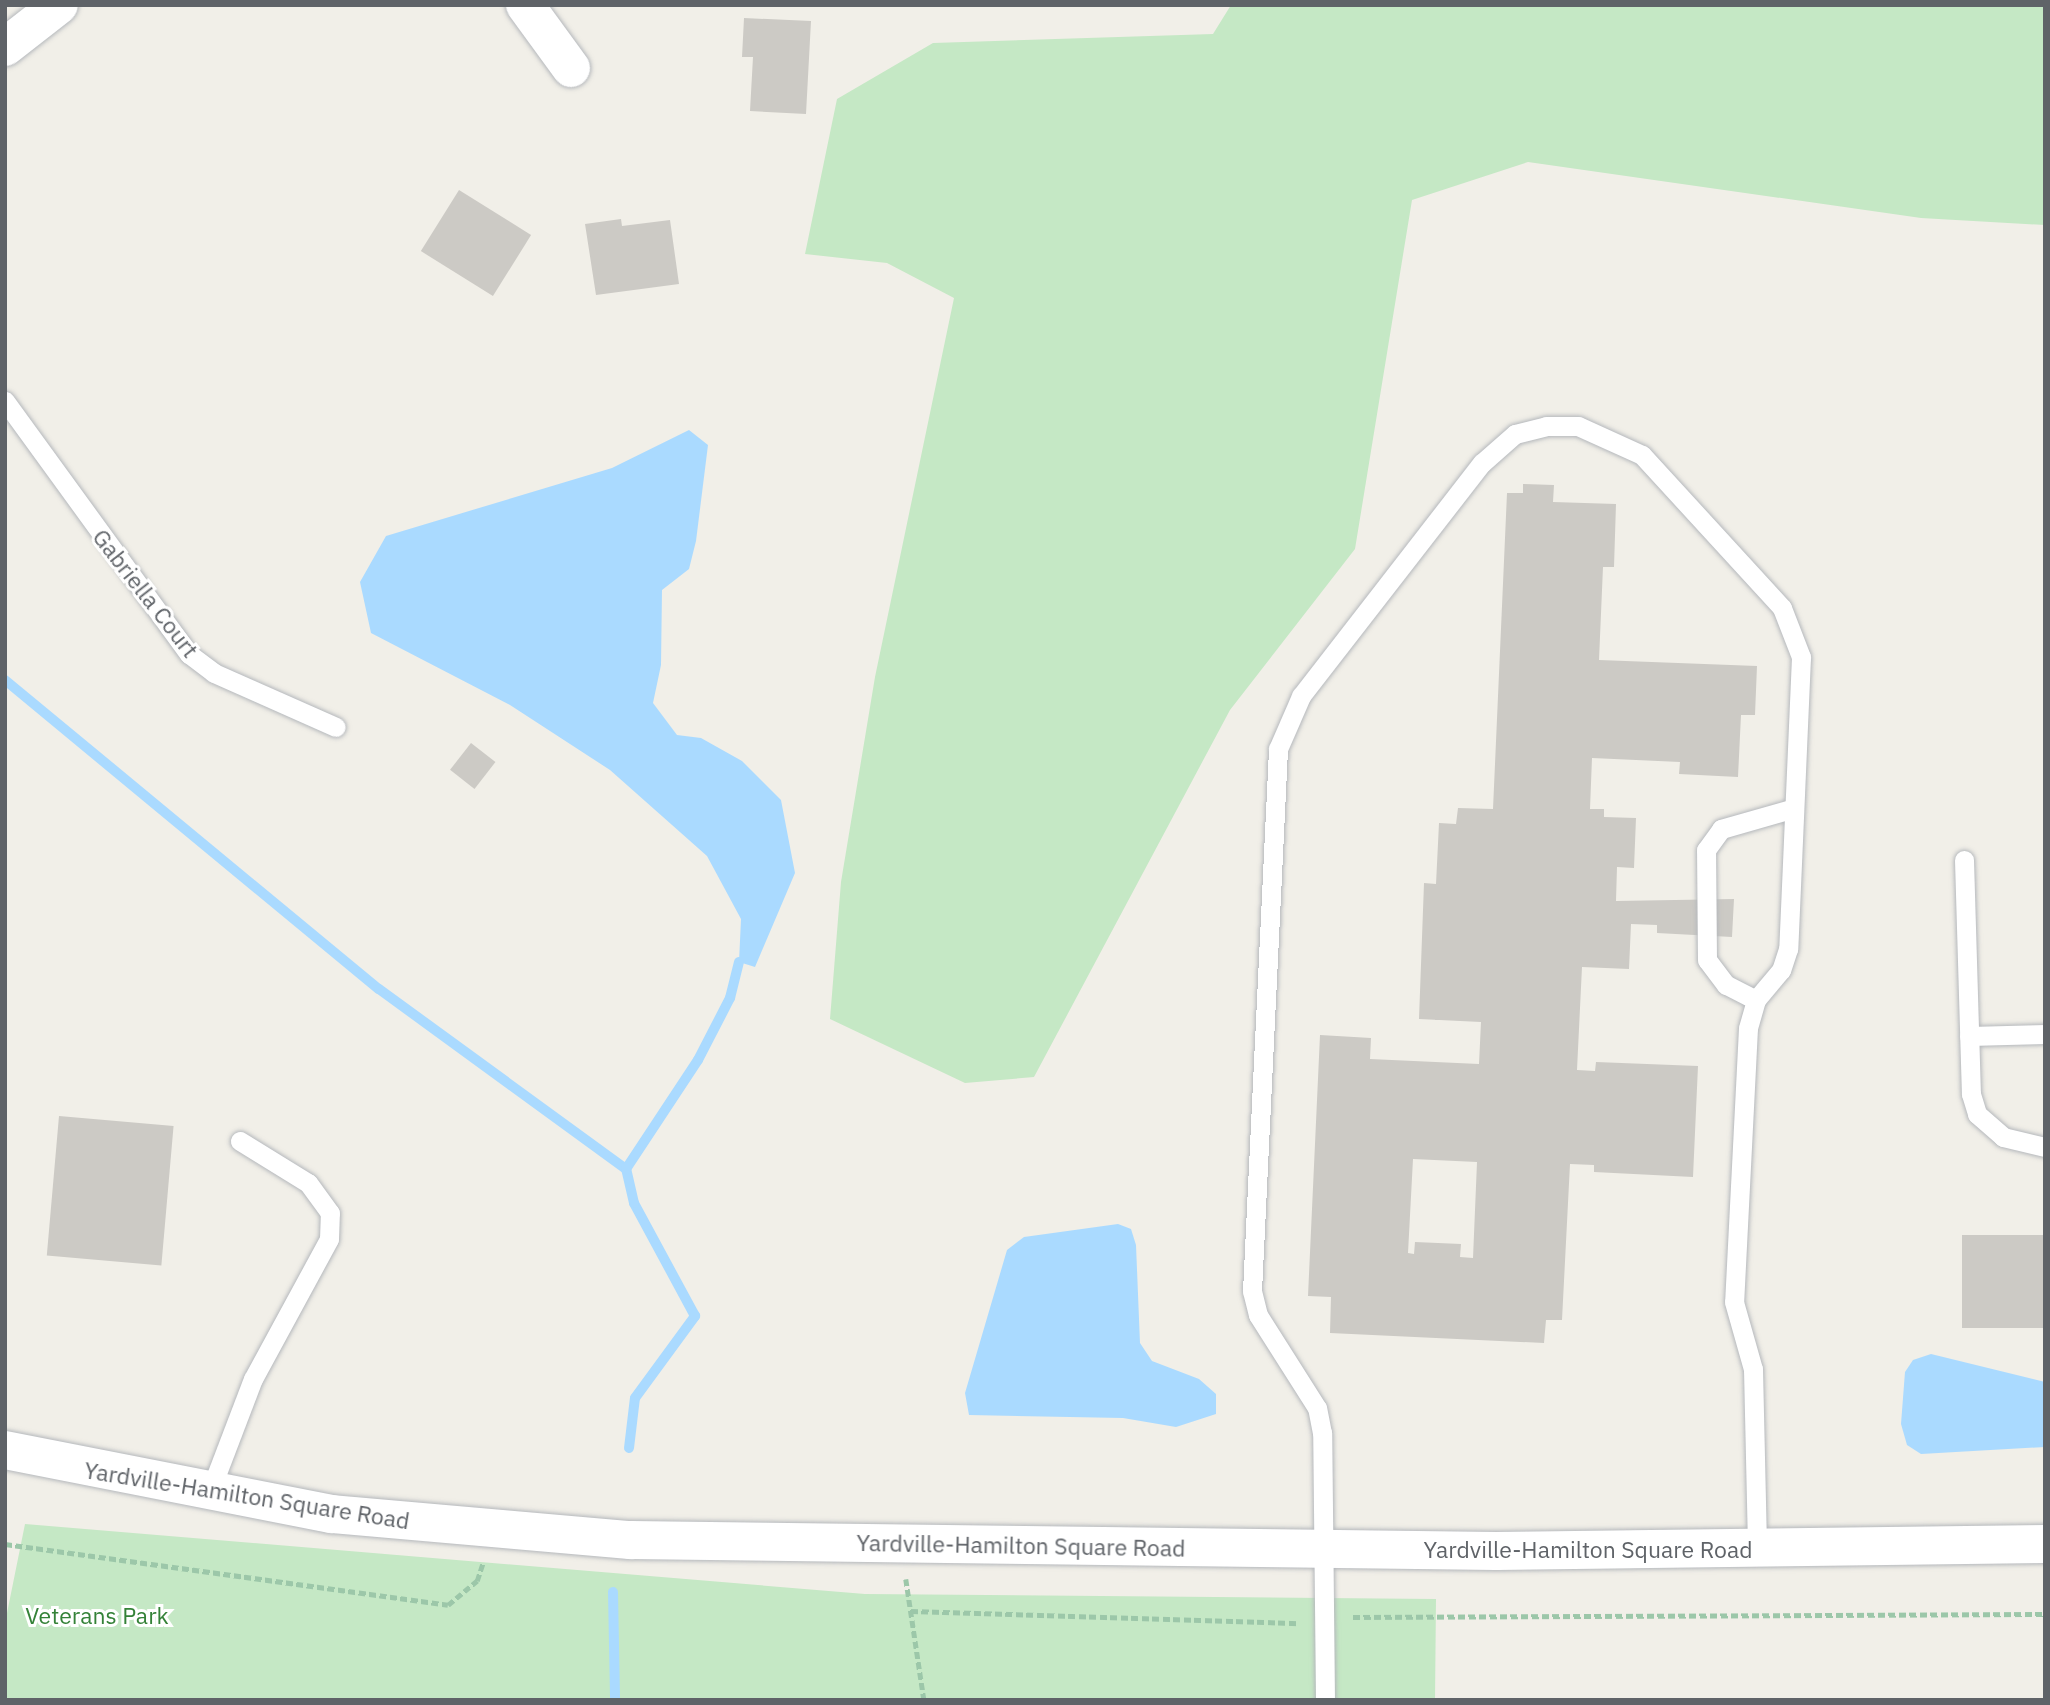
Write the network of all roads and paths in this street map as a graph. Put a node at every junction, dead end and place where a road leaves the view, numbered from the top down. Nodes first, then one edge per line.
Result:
1 (59, 5) edge
2 (525, 5) edge
3 (5, 47) edge
4 (571, 68) dead end
5 (5, 401) edge
6 (336, 727) dead end
7 (1794, 808) junction
8 (1964, 860) dead end
9 (1756, 1000) junction
10 (2045, 1034) edge
11 (1969, 1036) junction
12 (240, 1141) dead end
13 (2045, 1147) edge
14 (5, 1450) edge
15 (209, 1494) junction
16 (486, 1531) junction
17 (5, 1544) edge
18 (901, 1544) junction
19 (2045, 1544) edge
20 (1757, 1548) junction
21 (1324, 1549) junction
22 (911, 1611) junction
23 (2045, 1614) edge
24 (1324, 1620) junction
25 (923, 1700) edge
26 (1325, 1700) edge

1 - 3 street
2 - 4 street
5 - 6 lane, Gabriella Court
7 - 9 lane
7 - 9 lane
7 - 21 lane
8 - 11 lane
9 - 20 lane
10 - 11 lane
11 - 13 lane
12 - 15 lane
14 - 15 street, Yardville-Hamilton Square Road
15 - 16 street, Yardville-Hamilton Square Road
16 - 17 path
16 - 18 street, Yardville-Hamilton Square Road
18 - 21 street, Yardville-Hamilton Square Road
18 - 22 path
19 - 20 street, Yardville-Hamilton Square Road
20 - 21 street, Yardville-Hamilton Square Road
21 - 24 lane
22 - 24 path
22 - 25 path
23 - 24 path
24 - 26 lane

